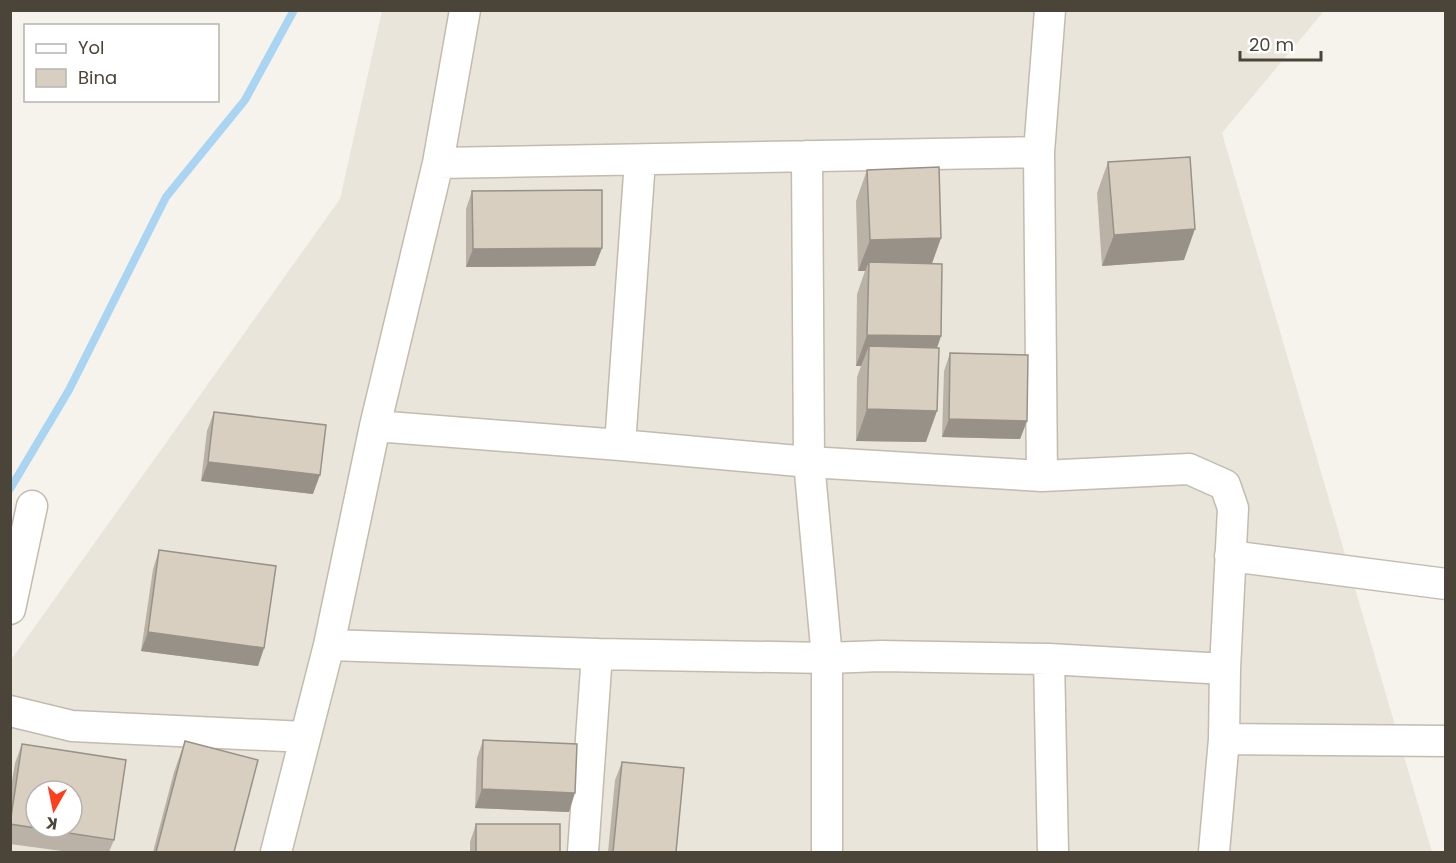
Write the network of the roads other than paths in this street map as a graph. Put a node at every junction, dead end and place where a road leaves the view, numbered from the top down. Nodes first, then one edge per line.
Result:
1 (465, 10) edge
2 (1050, 10) edge
3 (1040, 152) junction
4 (807, 156) junction
5 (640, 160) junction
6 (438, 163) junction
7 (375, 426) junction
8 (620, 445) junction
9 (809, 462) junction
10 (1042, 476) junction
11 (32, 506) dead end
12 (1230, 556) junction
13 (1446, 584) edge
14 (10, 609) edge
15 (329, 645) junction
16 (597, 654) junction
17 (827, 658) junction
18 (1049, 659) junction
19 (1225, 669) junction
20 (10, 711) edge
21 (305, 737) junction
22 (1224, 739) junction
23 (1446, 741) edge
24 (276, 852) edge
25 (583, 852) edge
26 (827, 852) edge
27 (1053, 852) edge
28 (1214, 852) edge

1 - 6 street
2 - 3 street
3 - 4 street
3 - 10 street
4 - 5 street
4 - 9 street
5 - 6 street
5 - 8 street
6 - 7 street
7 - 8 street
7 - 15 street
8 - 9 street
9 - 10 street
9 - 17 street
10 - 12 street
11 - 14 street
12 - 13 street
12 - 19 street
15 - 16 street
15 - 21 street
16 - 17 street
16 - 25 street
17 - 18 street
17 - 26 street
18 - 19 street
18 - 27 street
19 - 22 street
20 - 21 street
21 - 24 street
22 - 23 street
22 - 28 street

